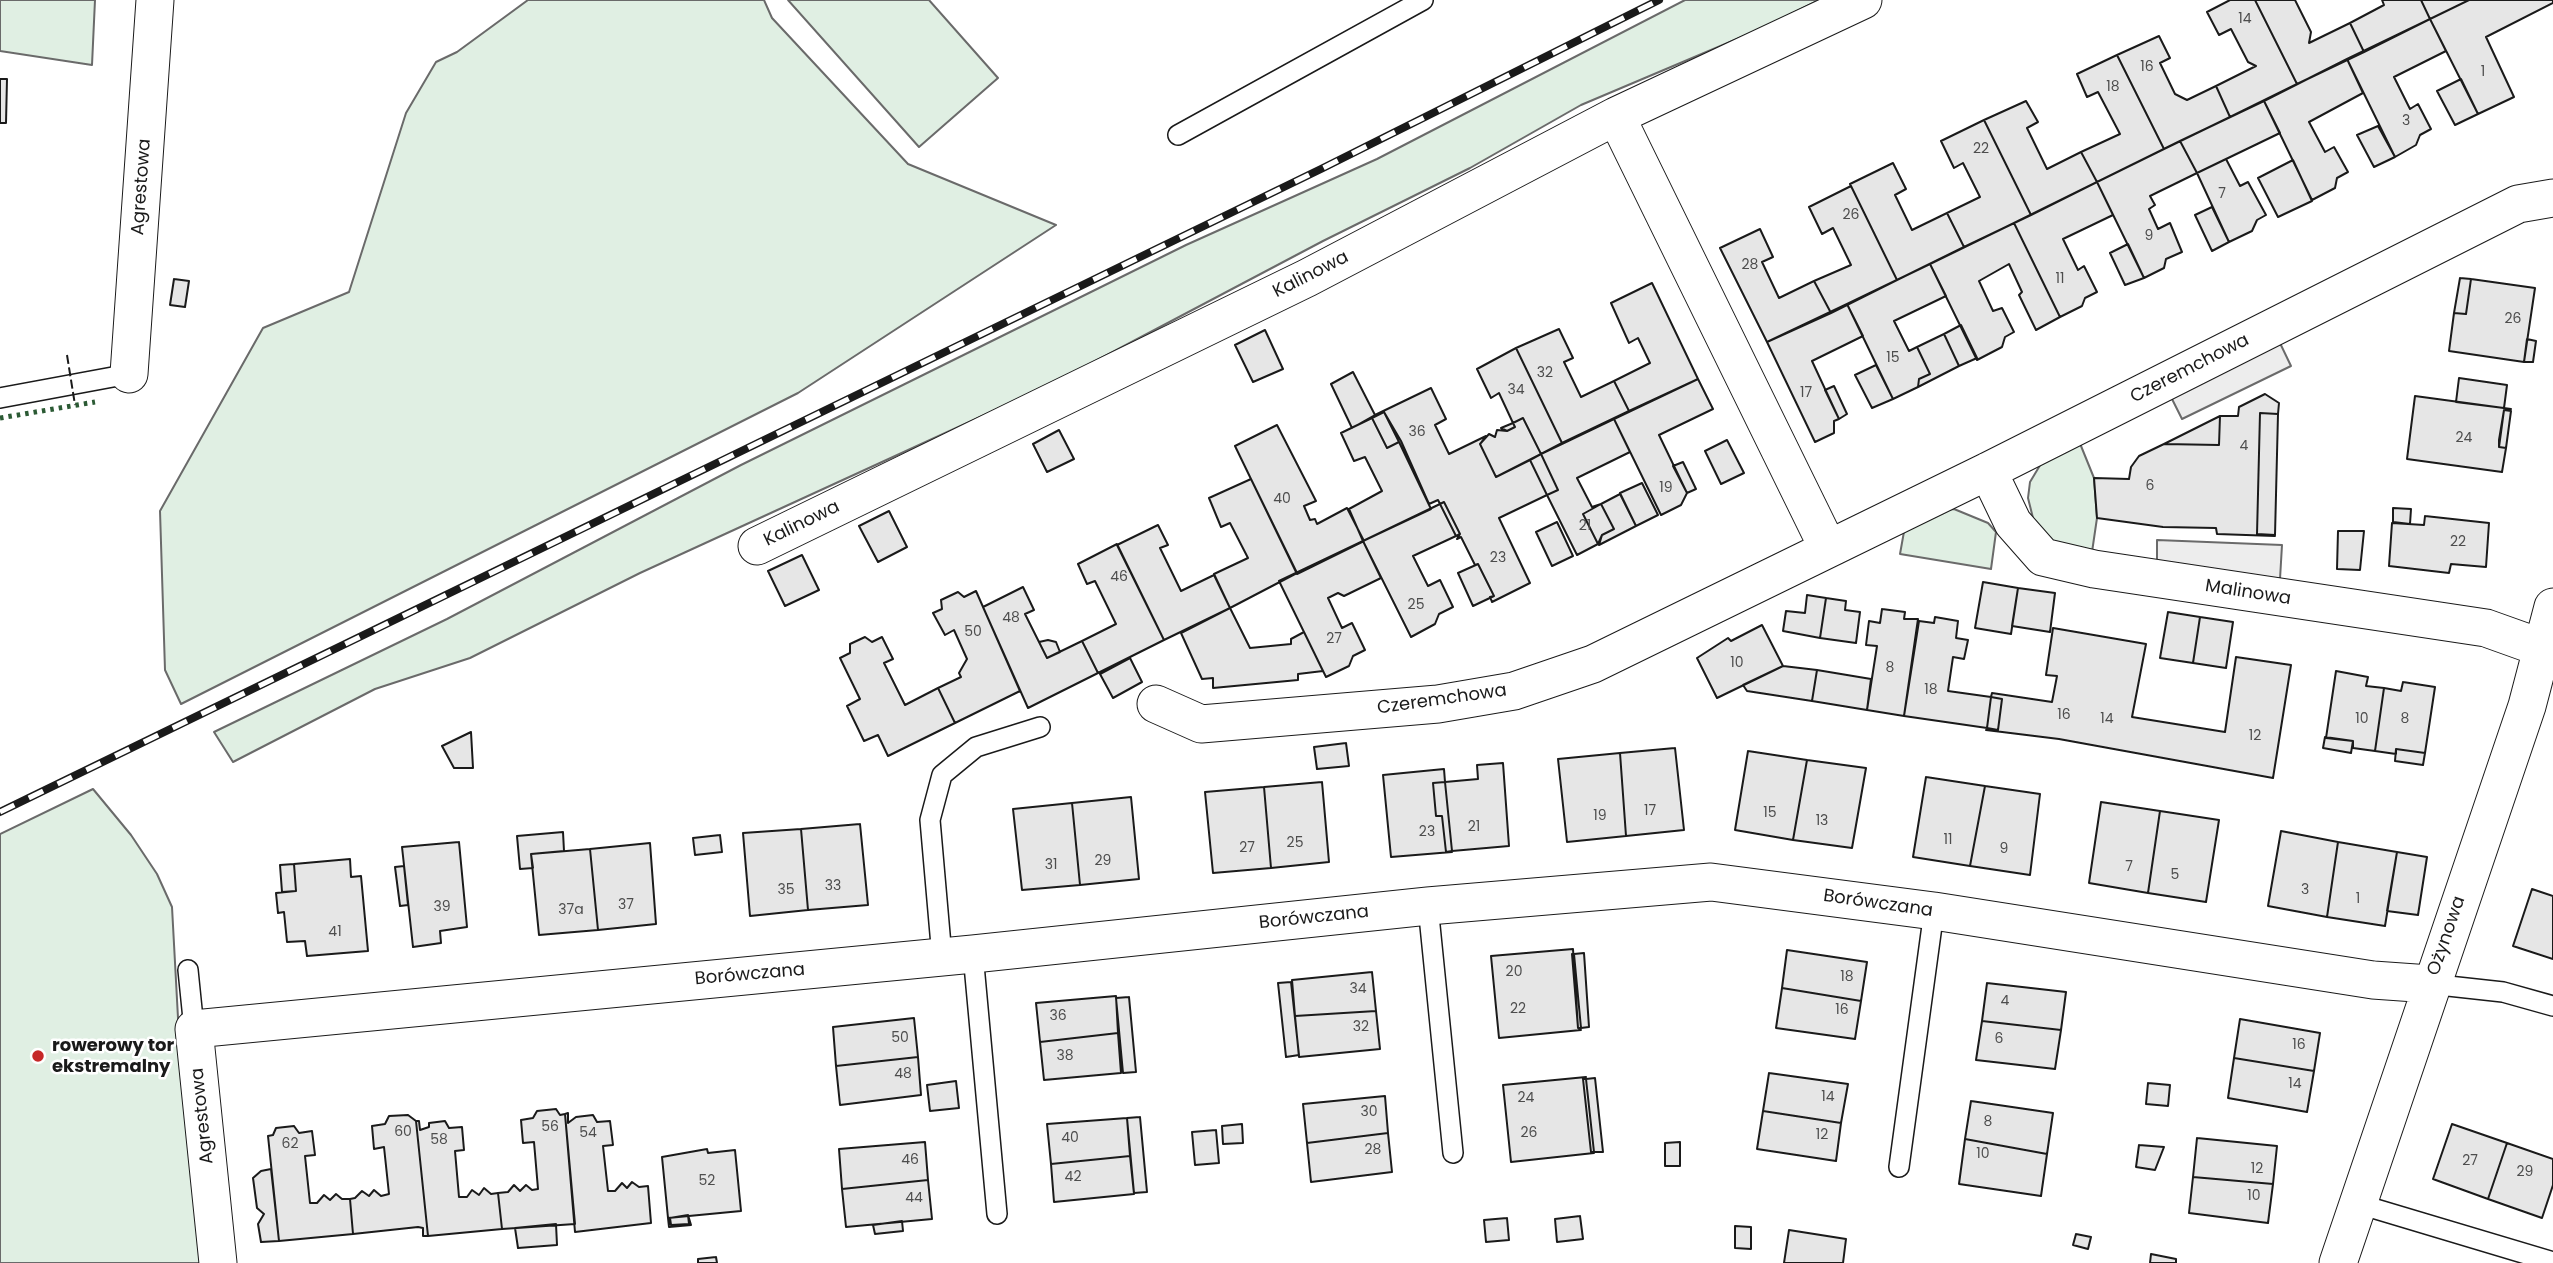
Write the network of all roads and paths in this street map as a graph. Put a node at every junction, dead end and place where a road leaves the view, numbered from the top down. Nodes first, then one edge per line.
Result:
1 (155, 0) edge
2 (1423, 0) edge
3 (1863, 0) edge
4 (1616, 116) junction
5 (1178, 135) dead end
6 (2553, 198) edge
7 (129, 374) joint
8 (0, 398) edge
9 (1988, 471) junction
10 (757, 546) dead end
11 (1828, 548) junction
12 (2553, 607) edge
13 (2548, 652) edge
14 (1156, 704) dead end
15 (1040, 727) dead end
16 (1427, 906) junction
17 (1934, 911) junction
18 (957, 955) junction
19 (188, 970) dead end
20 (2430, 984) junction
21 (2553, 1006) edge
22 (194, 1029) junction
23 (1454, 1153) dead end
24 (1899, 1167) dead end
25 (2359, 1204) junction
26 (996, 1214) dead end
27 (2553, 1262) edge
28 (218, 1263) edge
29 (2337, 1263) edge

1 - 7 street, Agrestowa
2 - 5 lane
3 - 4 street, Kalinowa
4 - 10 street, Kalinowa
4 - 11 street
6 - 9 street, Czeremchowa
7 - 8 lane
9 - 11 street, Czeremchowa
9 - 13 street, Malinowa
11 - 14 street, Czeremchowa
12 - 13 street, Ożynowa
13 - 20 street, Ożynowa
15 - 18 lane
16 - 17 street, Borówczana
16 - 18 street, Borówczana
16 - 23 lane
17 - 20 street, Borówczana
17 - 24 lane
18 - 22 street, Borówczana
18 - 26 lane
19 - 22 lane, Agrestowa
20 - 21 lane
20 - 25 street, Ożynowa
22 - 28 street, Agrestowa
25 - 27 lane
25 - 29 street, Ożynowa

